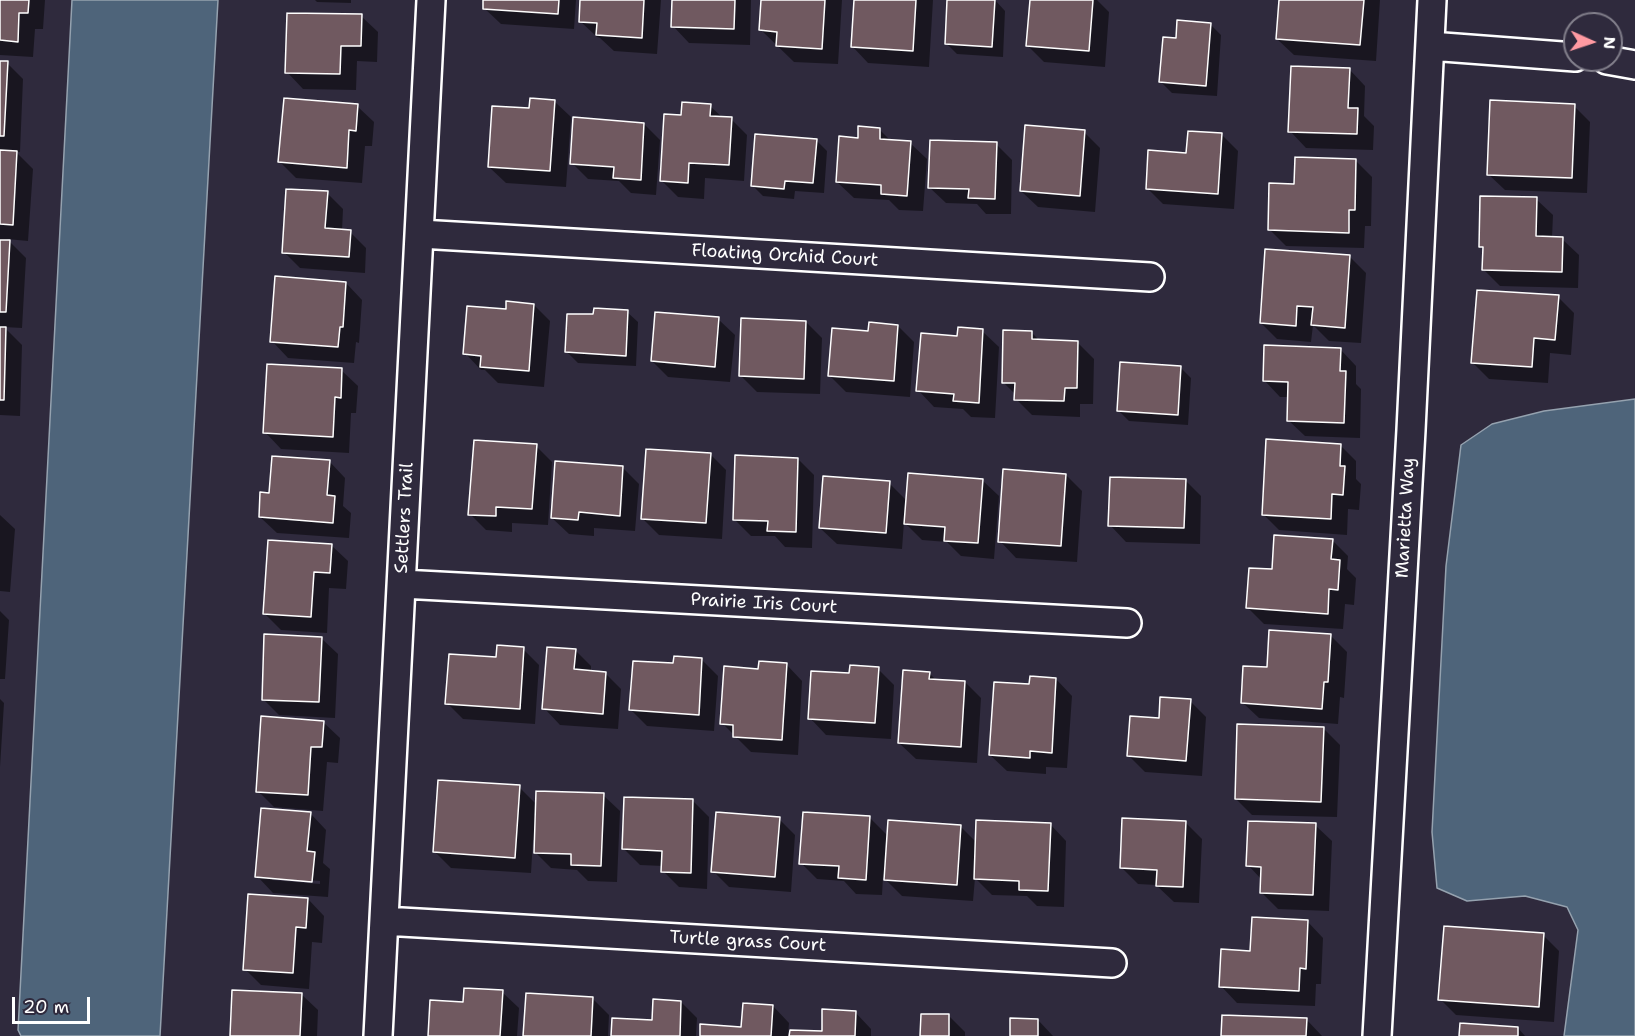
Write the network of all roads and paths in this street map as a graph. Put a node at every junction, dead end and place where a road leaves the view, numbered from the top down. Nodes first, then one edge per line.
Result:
1 (431, 0) edge
2 (1432, 0) edge
3 (1430, 46) junction
4 (1563, 56) edge
5 (420, 234) junction
6 (1150, 277) dead end
7 (402, 584) junction
8 (1127, 623) dead end
9 (384, 921) junction
10 (1112, 963) dead end
11 (378, 1036) edge
12 (1377, 1036) edge

1 - 5 street, Settlers Trail
2 - 3 street, Marietta Way
3 - 4 street
3 - 12 street, Marietta Way
5 - 6 street, Floating Orchid Court
5 - 7 street, Settlers Trail
7 - 8 street, Prairie Iris Court
7 - 9 street, Settlers Trail
9 - 10 street, Turtle grass Court
9 - 11 street, Settlers Trail

